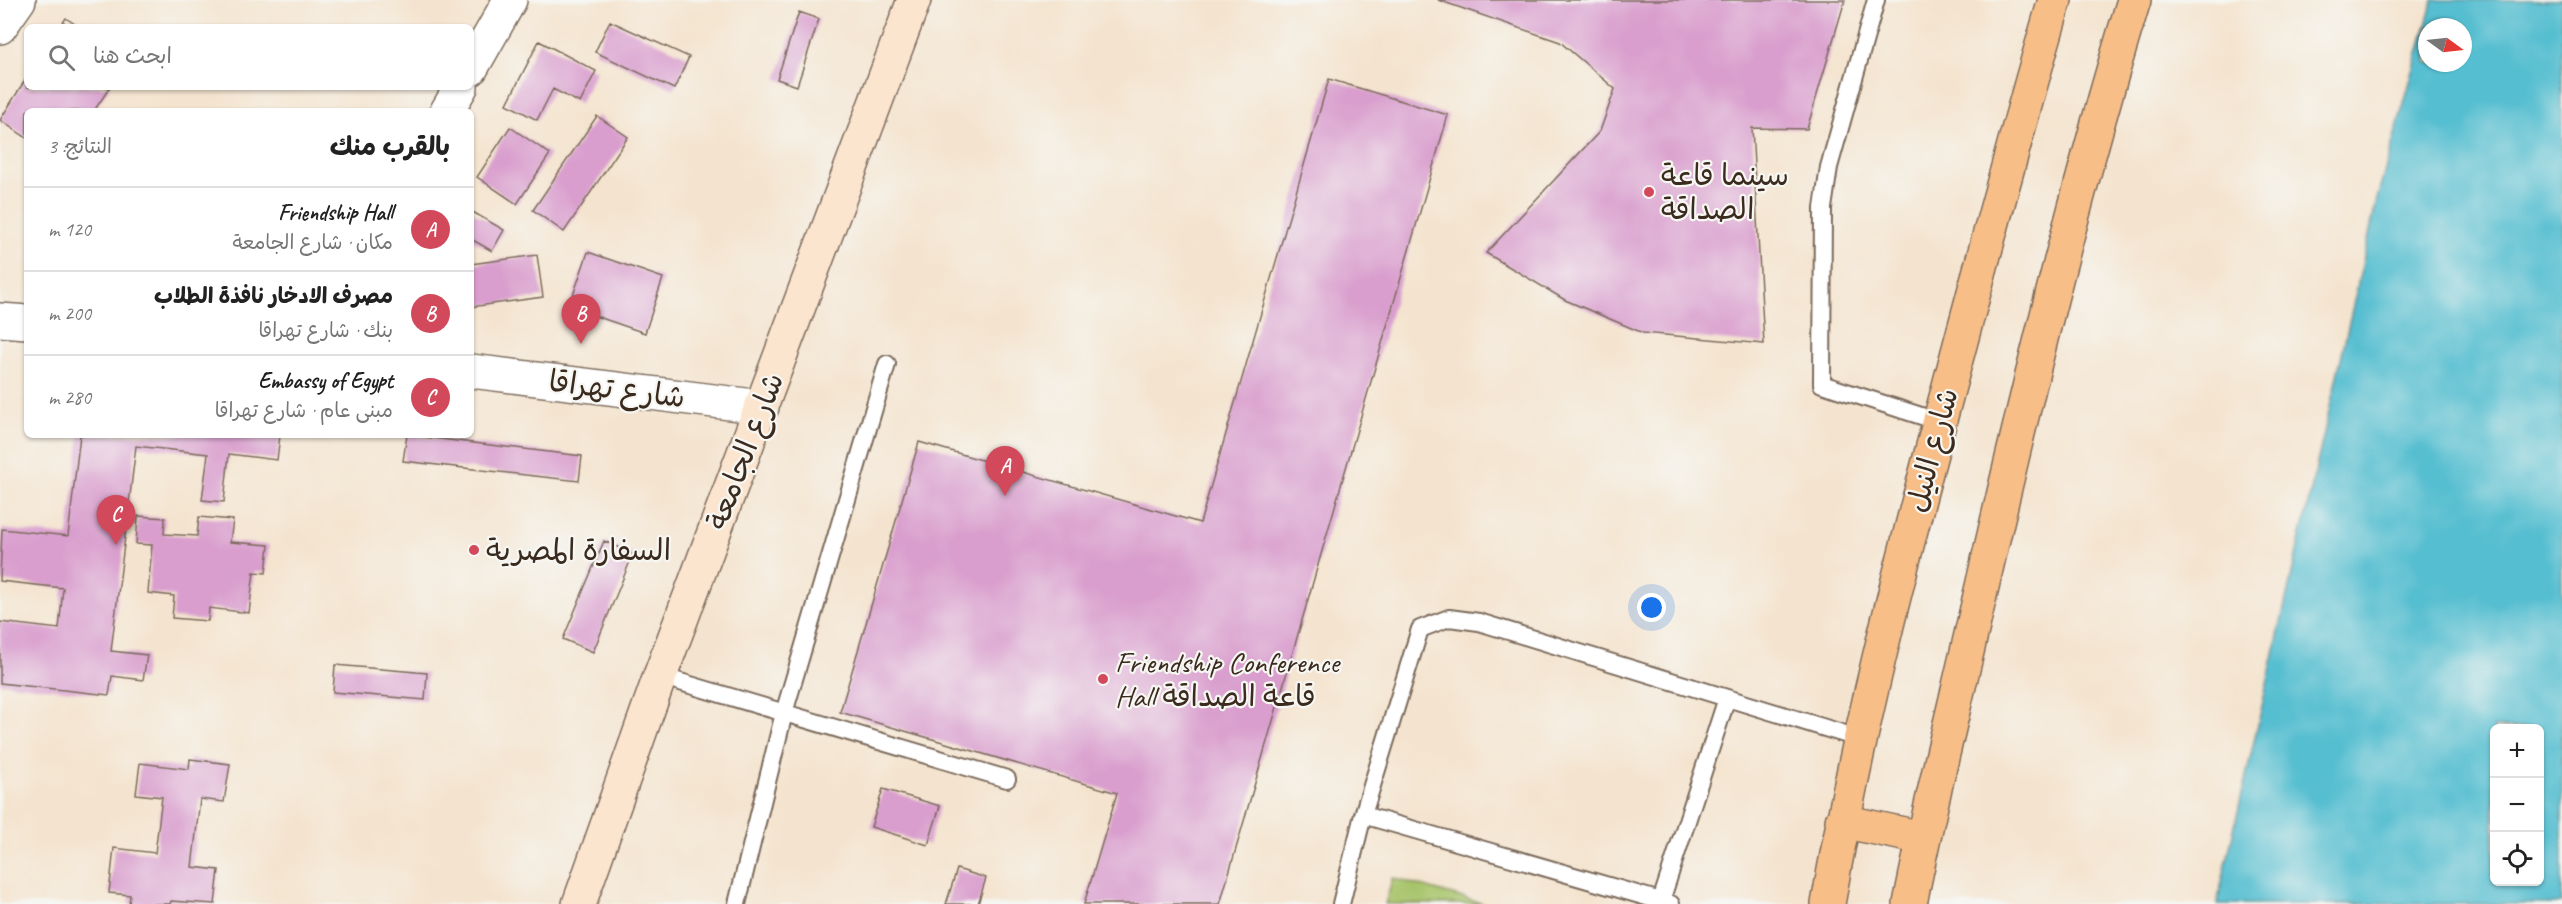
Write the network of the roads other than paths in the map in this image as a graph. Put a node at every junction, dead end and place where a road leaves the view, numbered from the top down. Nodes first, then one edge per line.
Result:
1 (19, 0) edge
2 (510, 0) edge
3 (914, 0) edge
4 (1876, 0) edge
5 (2055, 0) edge
6 (2134, 0) edge
7 (0, 27) edge
8 (474, 64) edge
9 (459, 90) edge
10 (449, 108) edge
11 (0, 320) edge
12 (24, 322) edge
13 (887, 364) dead end
14 (474, 371) edge
15 (762, 407) junction
16 (1940, 422) junction
17 (660, 676) junction
18 (1727, 698) junction
19 (784, 713) junction
20 (1862, 739) junction
21 (1007, 779) dead end
22 (1363, 815) junction
23 (1842, 821) junction
24 (1923, 838) junction
25 (1666, 903) edge
26 (579, 904) edge
27 (736, 904) edge
28 (1341, 904) edge
29 (1828, 904) edge
30 (1910, 904) edge

1 - 7 street
2 - 8 street
3 - 15 main road, شارع الجامعة
4 - 16 lane
5 - 16 main road, شارع النيل
6 - 24 main road
9 - 10 street
11 - 12 street
13 - 19 lane
14 - 15 street, شارع تهراقا
15 - 17 main road, شارع الجامعة
16 - 20 main road, شارع النيل
17 - 19 lane
17 - 26 main road, شارع الجامعة
18 - 20 lane
18 - 22 lane
18 - 25 lane
19 - 21 lane
19 - 27 lane
20 - 23 main road, شارع النيل
22 - 25 lane
22 - 28 lane
23 - 24 main road
23 - 29 main road, شارع النيل
24 - 30 main road

